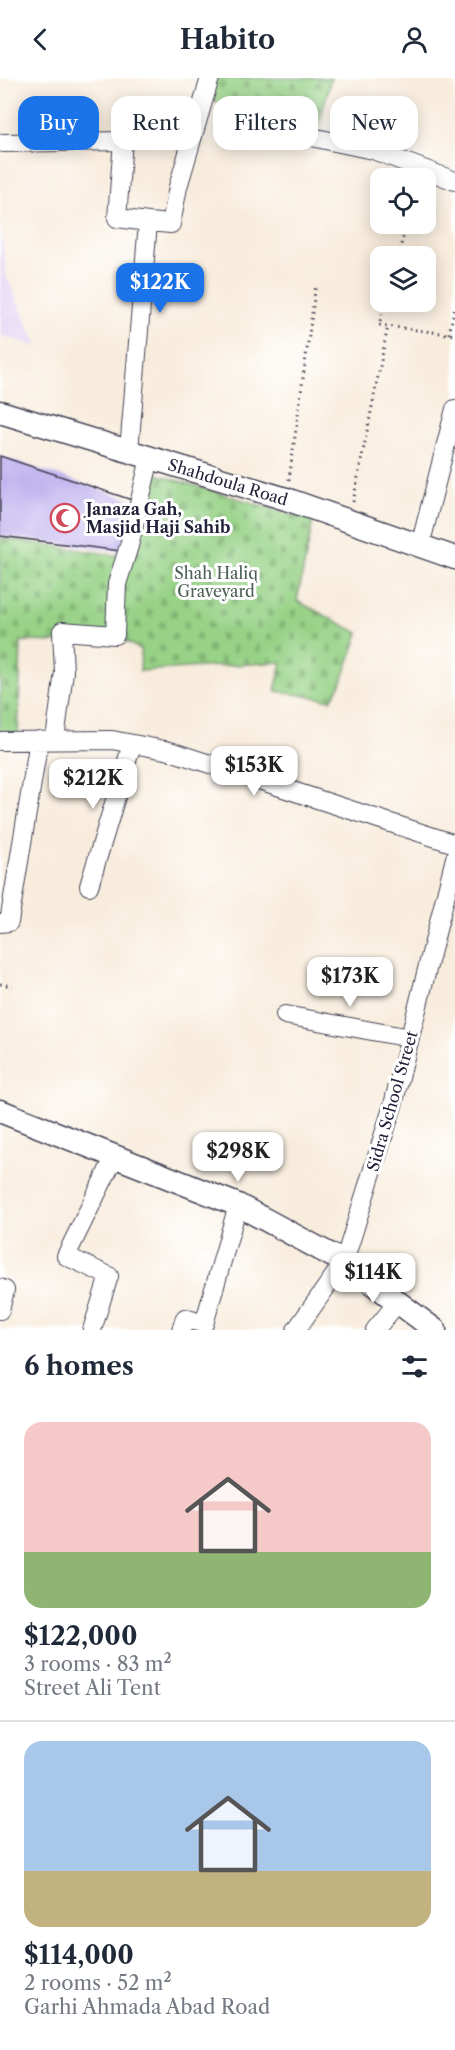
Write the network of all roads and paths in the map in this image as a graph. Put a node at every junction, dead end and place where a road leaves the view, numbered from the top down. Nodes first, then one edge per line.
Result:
1 (210, 78) edge
2 (318, 138) edge
3 (111, 141) edge
4 (3, 143) dead end
5 (122, 150) edge
6 (455, 181) edge
7 (148, 222) junction
8 (316, 284) dead end
9 (455, 306) edge
10 (382, 312) edge
11 (388, 326) junction
12 (448, 334) junction
13 (455, 335) edge
14 (455, 409) edge
15 (0, 412) edge
16 (140, 455) junction
17 (286, 499) junction
18 (349, 521) junction
19 (420, 546) junction
20 (455, 558) edge
21 (47, 740) junction
22 (0, 741) edge
23 (132, 744) junction
24 (455, 844) edge
25 (455, 858) edge
26 (89, 886) dead end
27 (0, 923) edge
28 (0, 984) edge
29 (12, 986) dead end
30 (285, 1015) dead end
31 (410, 1038) junction
32 (1, 1114) edge
33 (115, 1156) junction
34 (238, 1205) junction
35 (344, 1262) junction
36 (0, 1288) edge
37 (398, 1302) junction
38 (0, 1311) edge
39 (209, 1327) edge
40 (92, 1330) edge
41 (181, 1330) edge
42 (296, 1330) edge
43 (375, 1330) edge
44 (435, 1330) edge

1 - 7 street
2 - 6 street
3 - 4 street
5 - 7 street
7 - 16 street
8 - 17 path
9 - 12 path
10 - 11 path
11 - 12 path
11 - 18 path
12 - 13 path
14 - 19 street
15 - 16 street, Shahdoula Road
16 - 17 street, Shahdoula Road
16 - 21 street
17 - 18 street, Shahdoula Road
18 - 19 street, Shahdoula Road
19 - 20 street, Shahdoula Road
21 - 22 street
21 - 23 street
21 - 27 street
23 - 24 street
23 - 26 street
25 - 31 street, Sidra School Street
28 - 29 path
30 - 31 street
31 - 35 street, Sidra School Street
32 - 33 street
33 - 34 street
33 - 40 street
34 - 35 street
34 - 39 street
35 - 37 street
35 - 42 street, Sidra School Street
36 - 38 street
37 - 43 street
37 - 44 street
39 - 41 street

